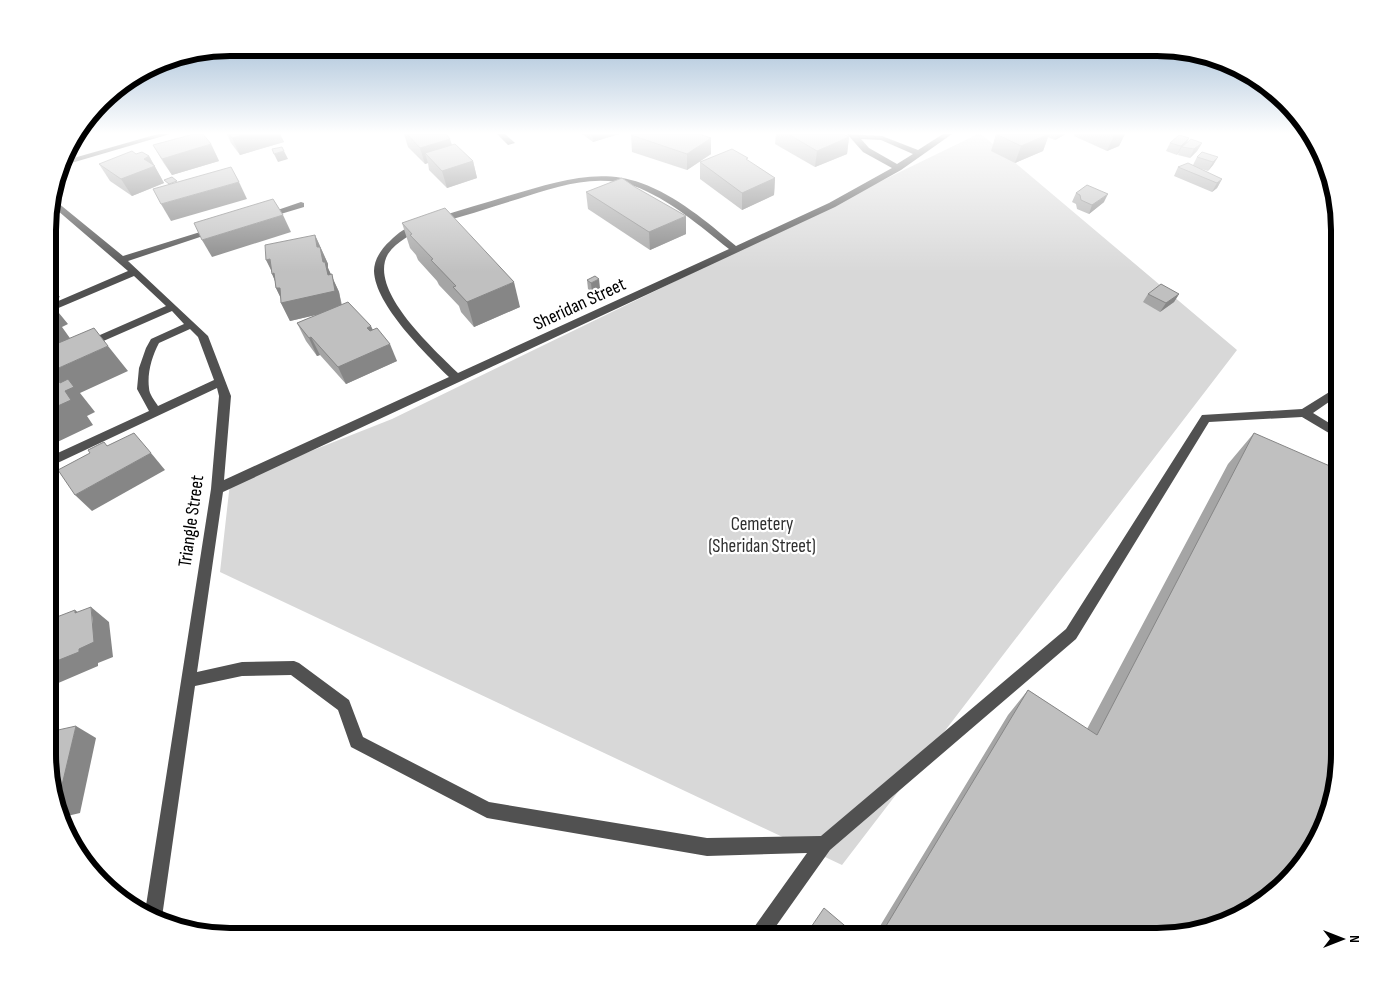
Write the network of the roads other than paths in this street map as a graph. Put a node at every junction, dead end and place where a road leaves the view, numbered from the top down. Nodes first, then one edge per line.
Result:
1 (574, 180) edge
2 (609, 180) edge
3 (877, 180) edge
4 (301, 204) dead end
5 (58, 206) edge
6 (254, 219) edge
7 (225, 228) edge
8 (736, 250) junction
9 (121, 260) junction
10 (135, 272) junction
11 (56, 306) edge
12 (172, 307) junction
13 (191, 325) junction
14 (76, 349) edge
15 (456, 379) junction
16 (220, 382) junction
17 (1330, 396) edge
18 (155, 412) junction
19 (1304, 413) junction
20 (1330, 429) edge
21 (56, 458) edge
22 (217, 489) junction
23 (188, 681) junction
24 (824, 844) junction
25 (154, 909) edge
26 (764, 928) edge

1 - 15 street
2 - 8 street
3 - 8 street, Sheridan Street
4 - 6 street
5 - 9 street, Triangle Street
7 - 9 street
8 - 15 street, Sheridan Street
9 - 10 street, Triangle Street
10 - 11 street
10 - 12 street, Triangle Street
12 - 13 street, Triangle Street
12 - 14 street
13 - 16 street, Triangle Street
13 - 18 street
15 - 22 street, Sheridan Street
16 - 18 street
16 - 22 street, Triangle Street
17 - 19 street
18 - 21 street
19 - 20 street
19 - 24 street
22 - 23 street, Triangle Street
23 - 24 street
23 - 25 street, Triangle Street
24 - 26 street

